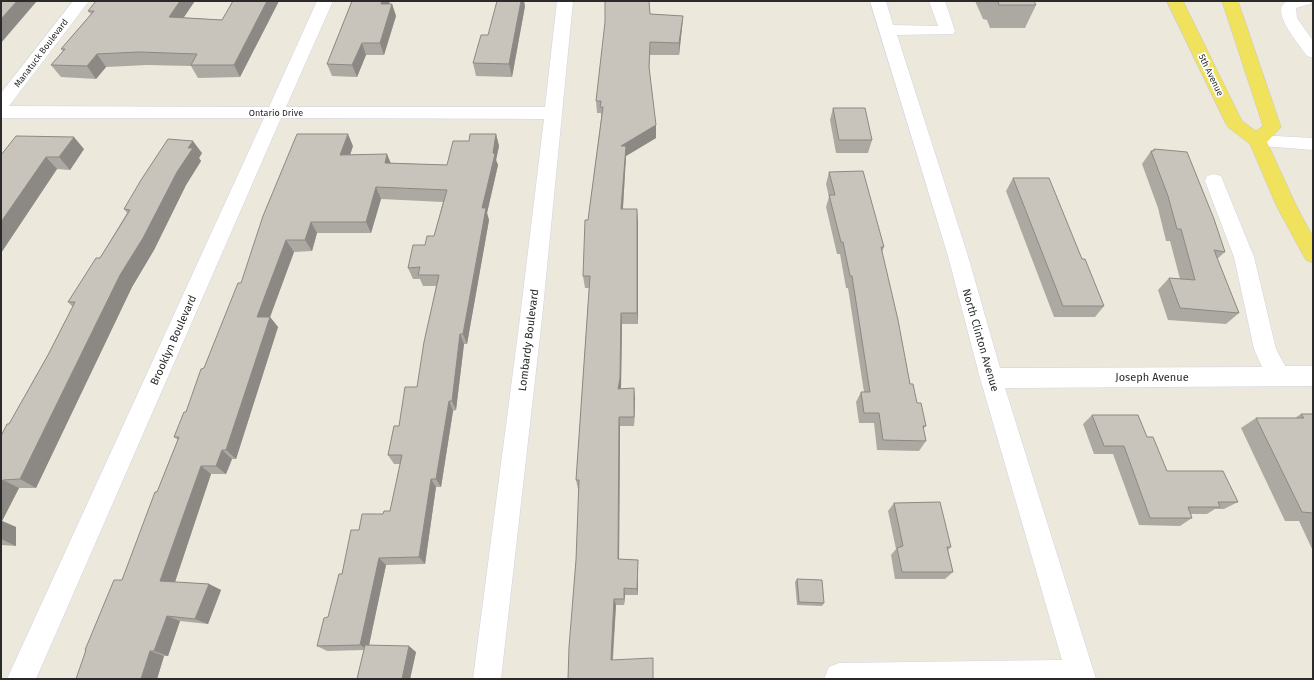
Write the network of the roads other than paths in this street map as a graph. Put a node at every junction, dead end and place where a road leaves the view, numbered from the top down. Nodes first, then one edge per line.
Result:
1 (81, 1) edge
2 (325, 1) edge
3 (565, 1) edge
4 (878, 1) edge
5 (938, 1) edge
6 (1175, 1) edge
7 (1305, 1) edge
8 (1230, 5) edge
9 (887, 30) junction
10 (1313, 53) edge
11 (1, 105) edge
12 (1, 112) edge
13 (276, 113) junction
14 (552, 114) junction
15 (1257, 141) junction
16 (1313, 144) edge
17 (1214, 181) dead end
18 (1313, 255) edge
19 (1278, 376) junction
20 (1313, 376) edge
21 (991, 378) junction
22 (1081, 676) edge
23 (21, 679) edge
24 (487, 679) edge
25 (838, 679) edge

1 - 11 street, Manatuck Boulevard
2 - 13 street, Brooklyn Boulevard
3 - 14 street, Lombardy Boulevard
4 - 9 street, North Clinton Avenue
5 - 9 street
6 - 15 main road, 5th Avenue
7 - 10 street
8 - 15 main road
9 - 21 street, North Clinton Avenue
12 - 13 street, Ontario Drive
13 - 14 street, Ontario Drive
13 - 23 street, Brooklyn Boulevard
14 - 24 street, Lombardy Boulevard
15 - 16 street
15 - 18 main road, 5th Avenue
17 - 19 street
19 - 20 street, Joseph Avenue
19 - 21 street, Joseph Avenue
21 - 22 street, North Clinton Avenue
22 - 25 street

